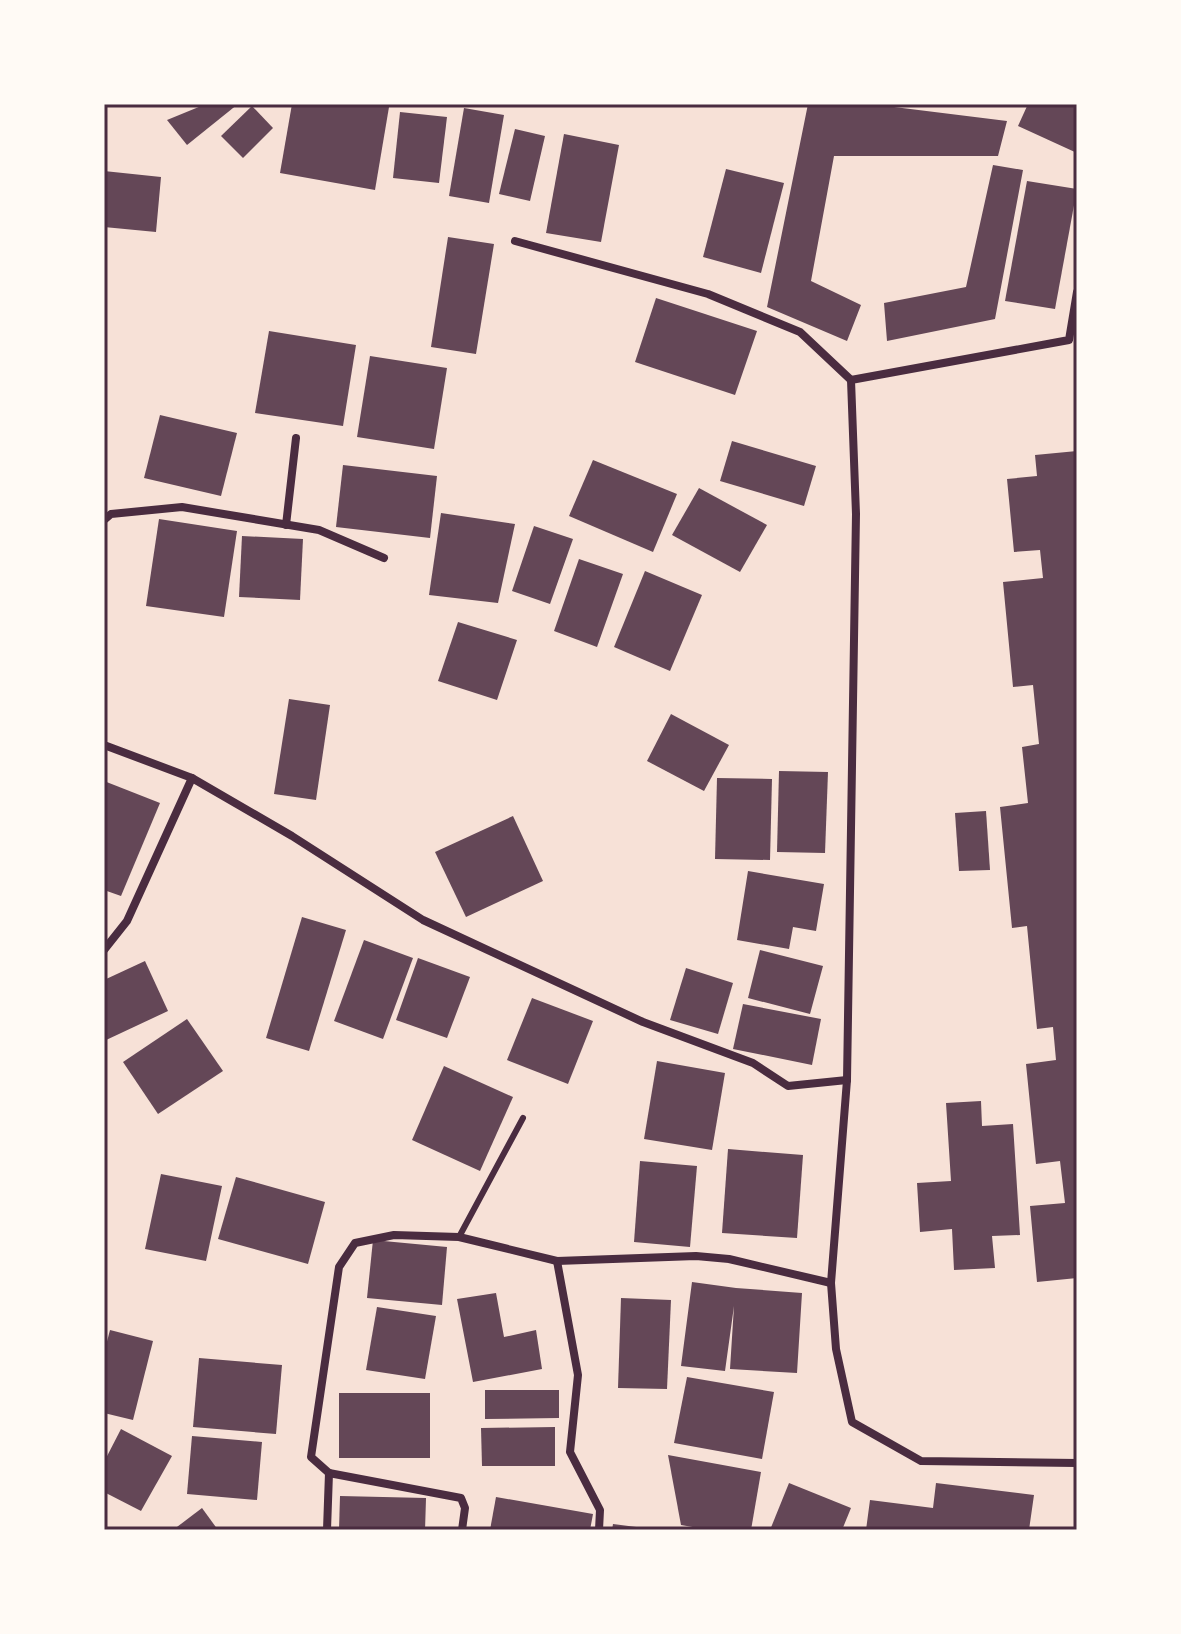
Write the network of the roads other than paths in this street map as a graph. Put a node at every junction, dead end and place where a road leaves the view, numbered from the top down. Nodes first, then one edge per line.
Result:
1 (515, 241) dead end
2 (1077, 292) edge
3 (851, 380) junction
4 (296, 438) dead end
5 (104, 520) edge
6 (286, 525) junction
7 (384, 558) dead end
8 (104, 745) edge
9 (192, 778) junction
10 (104, 950) edge
11 (847, 1080) junction
12 (523, 1118) dead end
13 (459, 1237) junction
14 (557, 1261) junction
15 (831, 1283) junction
16 (1077, 1463) edge
17 (329, 1473) junction
18 (327, 1530) edge
19 (462, 1530) edge
20 (599, 1530) edge

1 - 3 street
2 - 3 street
3 - 11 street
4 - 6 street
5 - 6 street
6 - 7 street
8 - 9 street
9 - 10 street
9 - 11 street
11 - 15 street
12 - 13 lane
13 - 14 street
13 - 17 street
14 - 15 street
14 - 20 street
15 - 16 street
17 - 18 street
17 - 19 street

